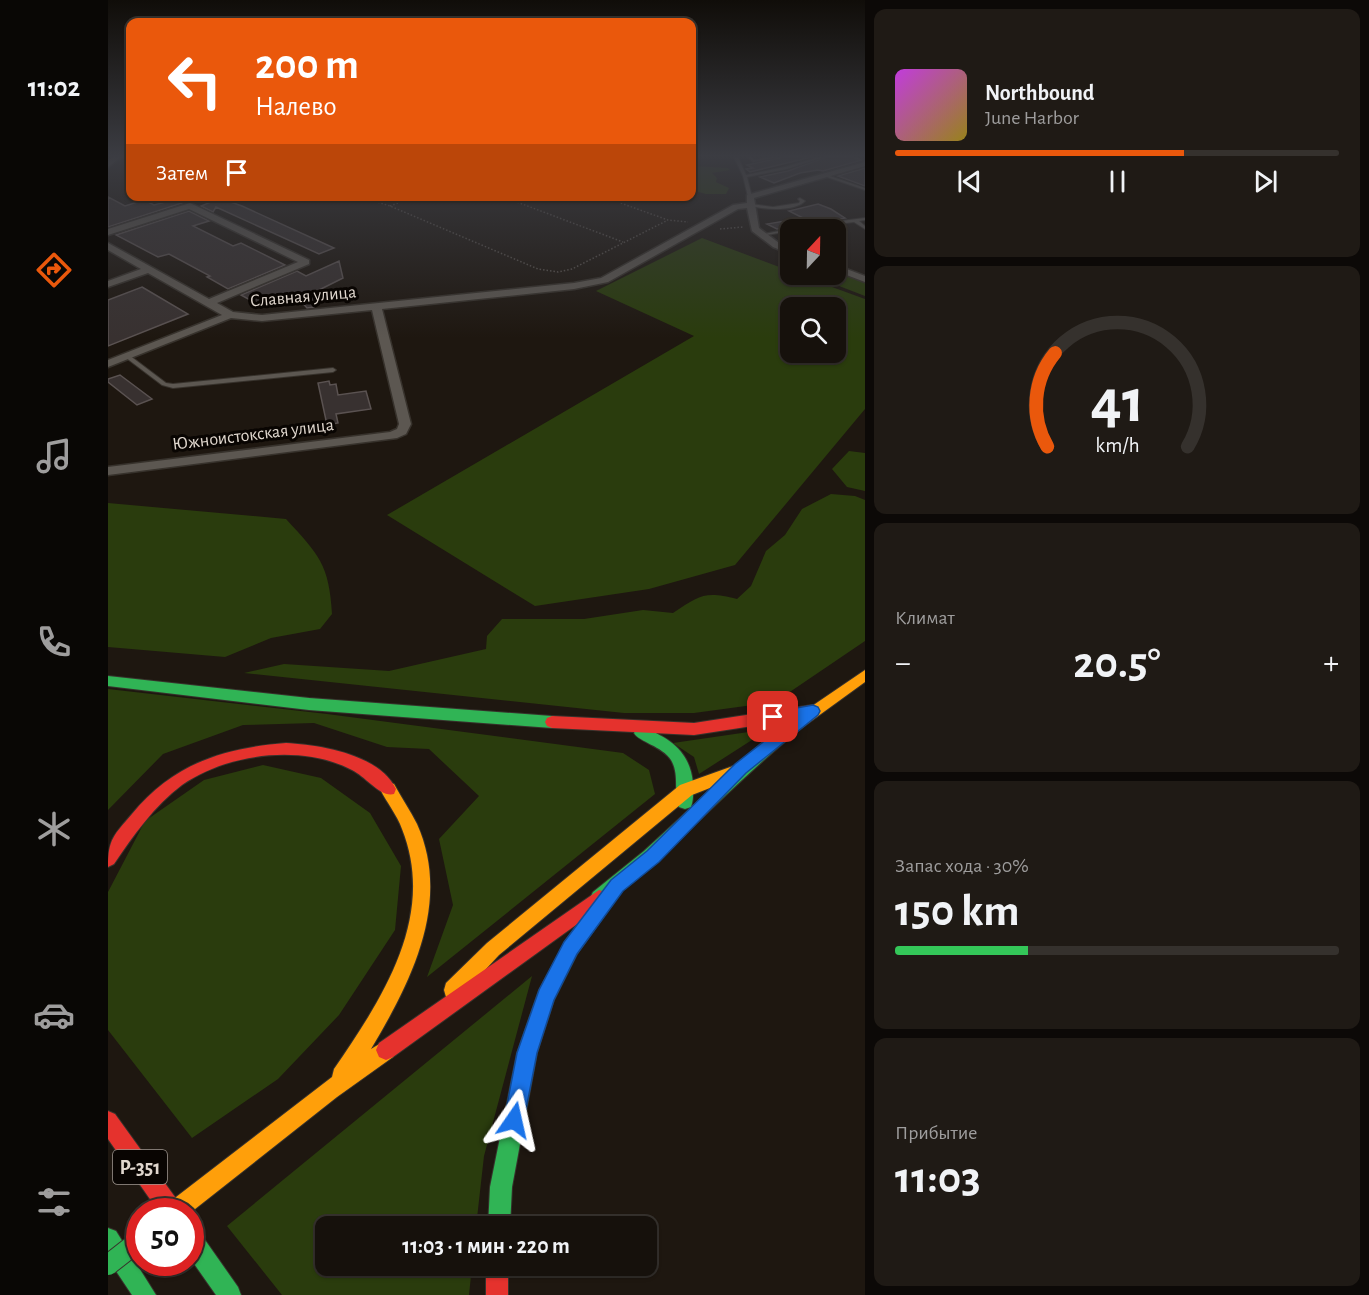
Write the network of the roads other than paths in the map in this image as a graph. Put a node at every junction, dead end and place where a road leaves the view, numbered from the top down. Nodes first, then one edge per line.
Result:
1 (154, 217) edge
2 (214, 217) edge
3 (717, 217) edge
4 (755, 217) edge
5 (865, 219) edge
6 (855, 220) junction
7 (865, 228) edge
8 (108, 232) edge
9 (758, 232) junction
10 (108, 246) edge
11 (780, 247) edge
12 (150, 269) junction
13 (846, 272) edge
14 (865, 279) edge
15 (108, 284) edge
16 (208, 303) junction
17 (376, 306) junction
18 (230, 315) junction
19 (128, 356) junction
20 (108, 364) edge
21 (333, 370) dead end
22 (108, 471) edge
23 (864, 678) edge
24 (108, 681) edge
25 (813, 711) junction
26 (611, 726) junction
27 (741, 769) junction
28 (686, 790) junction
29 (672, 838) junction
30 (108, 859) edge
31 (617, 885) junction
32 (415, 1030) junction
33 (330, 1090) junction
34 (108, 1121) edge
35 (163, 1198) edge
36 (191, 1198) edge
37 (500, 1216) edge
38 (108, 1239) edge
39 (126, 1251) edge
40 (204, 1258) edge
41 (108, 1265) edge
42 (497, 1276) edge
43 (145, 1295) edge
44 (230, 1295) edge
45 (497, 1295) edge

1 - 8 street
2 - 16 street
3 - 17 street, Славная улица
4 - 9 street
5 - 6 lane
6 - 7 lane
6 - 9 lane
9 - 11 street
10 - 12 street, Славная улица
12 - 15 street
12 - 16 street, Славная улица
13 - 14 street
16 - 18 street, Славная улица
17 - 18 street, Славная улица
17 - 22 street, Южноистокская улица
18 - 19 street
19 - 20 street
19 - 21 lane
23 - 25 main road
24 - 26 main road
25 - 26 main road
25 - 27 main road
26 - 28 main road
27 - 28 main road
27 - 29 main road
28 - 29 main road
28 - 32 main road
29 - 31 main road
30 - 33 main road
31 - 32 main road
31 - 37 main road
32 - 33 main road
33 - 36 main road
34 - 35 main road, Р-351
38 - 43 main road
39 - 41 main road, bridge
40 - 44 main road
42 - 45 main road

